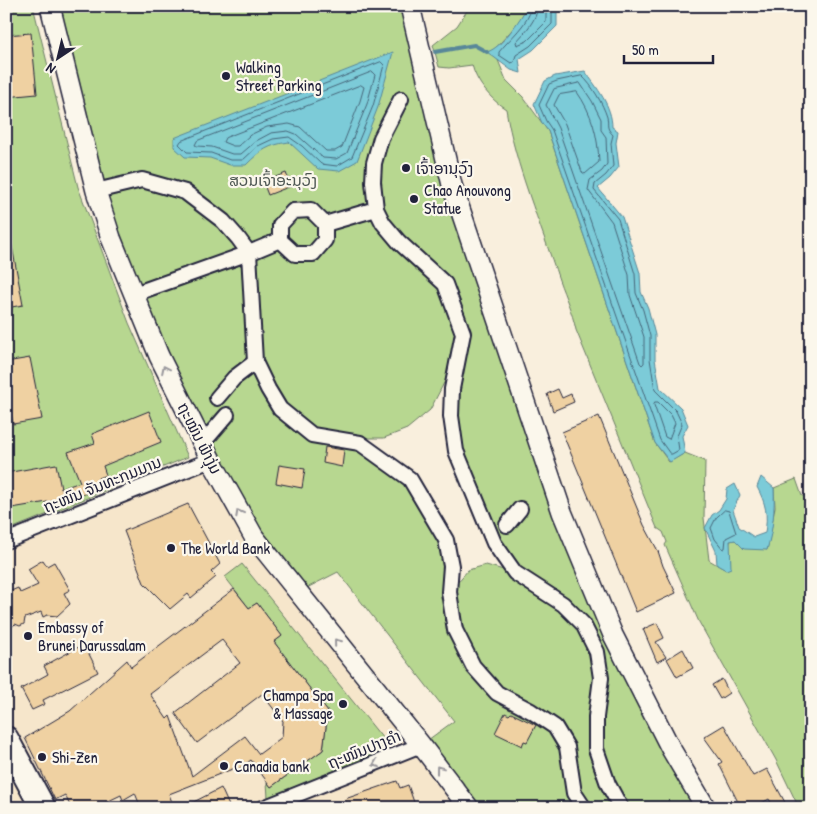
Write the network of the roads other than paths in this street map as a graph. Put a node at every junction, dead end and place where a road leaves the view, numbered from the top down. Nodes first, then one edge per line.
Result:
1 (50, 6) edge
2 (410, 6) edge
3 (401, 99) dead end
4 (96, 192) junction
5 (376, 209) junction
6 (325, 224) junction
7 (280, 240) junction
8 (249, 253) junction
9 (134, 294) junction
10 (254, 362) junction
11 (217, 398) dead end
12 (227, 415) dead end
13 (206, 452) junction
14 (520, 509) dead end
15 (507, 525) dead end
16 (6, 541) edge
17 (6, 739) edge
18 (421, 746) junction
19 (12, 767) edge
20 (43, 808) edge
21 (264, 808) edge
22 (469, 808) edge
23 (584, 808) edge
24 (621, 808) edge
25 (706, 808) edge

1 - 4 street, ຖະໝົນ ຟ້າງຸ່ມ
2 - 25 street
3 - 5 street
4 - 8 street
4 - 9 street, ຖະໝົນ ຟ້າງຸ່ມ
5 - 6 street
5 - 24 street
6 - 7 street
6 - 7 street
7 - 8 street
8 - 9 street
8 - 10 street
13 -> 9 street, ຖະໝົນ ຟ້າງຸ່ມ
10 - 11 street
10 - 23 street
12 - 13 street
13 - 16 street, ຖະໜົນ ຈັນທະກຸມມານ
18 -> 13 street, ຖະໝົນ ຟ້າງຸ່ມ
14 - 15 street
17 - 19 highway
18 -> 21 street, ຖະໜົນປາງຄໍາ
22 -> 18 street, ຖະໝົນ ຟ້າງຸ່ມ
19 - 20 highway

